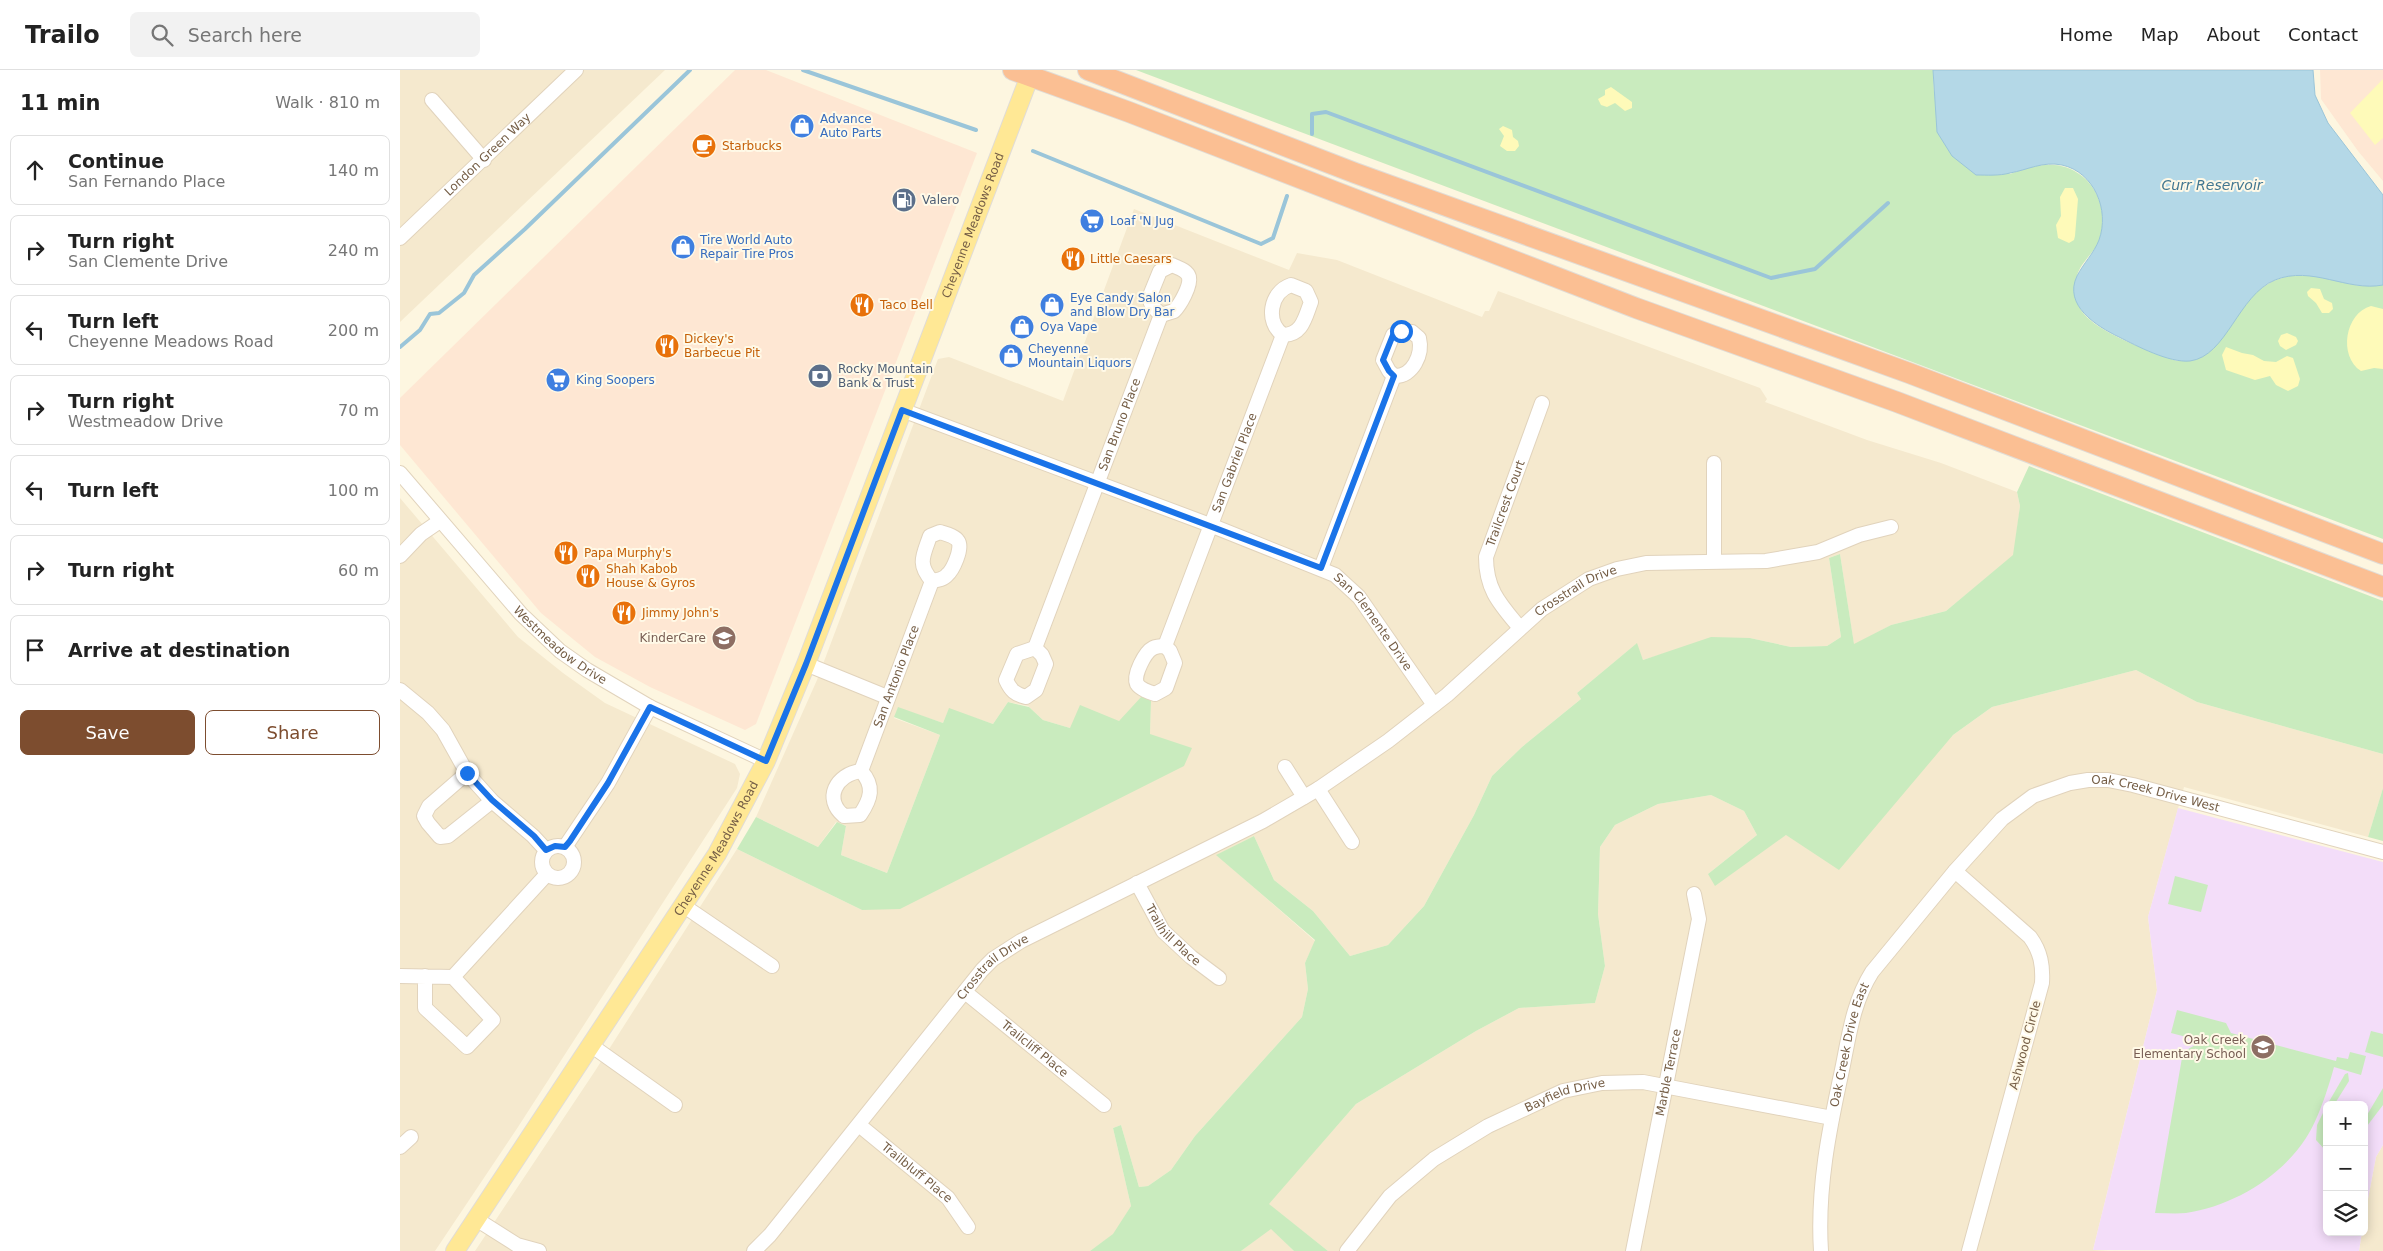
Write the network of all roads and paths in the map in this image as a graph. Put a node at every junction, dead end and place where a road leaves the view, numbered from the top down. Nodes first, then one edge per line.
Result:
1 (576, 70) edge
2 (1088, 70) edge
3 (1025, 72) edge
4 (432, 100) dead end
5 (484, 160) junction
6 (401, 234) edge
7 (1161, 315) dead end
8 (1283, 335) dead end
9 (1394, 376) dead end
10 (1542, 403) dead end
11 (902, 410) junction
12 (1714, 464) dead end
13 (400, 473) edge
14 (1096, 484) junction
15 (440, 522) junction
16 (1210, 525) junction
17 (1891, 527) dead end
18 (2383, 554) edge
19 (400, 556) edge
20 (1714, 561) junction
21 (1321, 568) junction
22 (932, 581) dead end
23 (2383, 587) edge
24 (1520, 628) junction
25 (1165, 646) dead end
26 (1035, 648) dead end
27 (806, 664) junction
28 (400, 690) edge
29 (887, 697) junction
30 (1434, 705) junction
31 (650, 707) junction
32 (766, 761) junction
33 (1285, 767) dead end
34 (861, 771) dead end
35 (467, 773) junction
36 (1318, 789) junction
37 (1304, 797) junction
38 (492, 800) junction
39 (1352, 842) dead end
40 (565, 847) junction
41 (546, 850) junction
42 (2383, 852) edge
43 (1955, 871) junction
44 (547, 874) junction
45 (1137, 883) junction
46 (1694, 894) dead end
47 (684, 906) junction
48 (772, 966) dead end
49 (400, 976) edge
50 (425, 976) junction
51 (454, 977) junction
52 (1219, 978) dead end
53 (965, 992) junction
54 (592, 1046) junction
55 (1665, 1086) junction
56 (675, 1104) dead end
57 (1104, 1105) dead end
58 (1832, 1118) junction
59 (859, 1125) junction
60 (411, 1137) dead end
61 (400, 1147) edge
62 (476, 1219) junction
63 (968, 1228) dead end
64 (760, 1249) edge
65 (455, 1251) edge
66 (539, 1251) edge
67 (1347, 1251) edge
68 (1633, 1251) edge
69 (1820, 1251) edge
70 (1968, 1251) edge

1 - 5 street, London Green Way
2 - 18 highway
3 - 11 main road, Cheyenne Meadows Road
3 - 23 highway
4 - 5 street
5 - 6 street, London Green Way
7 - 14 street, San Bruno Place
8 - 16 street, San Gabriel Place
9 - 21 street
10 - 24 street, Trailcrest Court
11 - 14 street, San Clemente Drive
11 - 27 main road, Cheyenne Meadows Road
12 - 20 street
13 - 15 street, Westmeadow Drive
14 - 16 street, San Clemente Drive
14 - 26 street, San Bruno Place
15 - 19 street
15 - 31 street, Westmeadow Drive
16 - 21 street, San Clemente Drive
16 - 25 street, San Gabriel Place
17 - 20 street, Crosstrail Drive
20 - 24 street, Crosstrail Drive
21 - 30 street, San Clemente Drive
22 - 29 street, San Antonio Place
24 - 30 street, Crosstrail Drive
27 - 29 street
27 - 32 main road, Cheyenne Meadows Road
28 - 35 street
29 - 34 street, San Antonio Place
30 - 36 street, Crosstrail Drive
31 - 32 street, Westmeadow Drive
31 - 40 street
32 - 47 main road, Cheyenne Meadows Road
33 - 37 street
35 - 38 street
35 - 38 street
36 - 37 street, Crosstrail Drive
36 - 39 street
37 - 45 street, Crosstrail Drive
38 - 41 street
40 - 41 street
40 - 44 street
41 - 44 street
42 - 43 street, Oak Creek Drive West
43 - 58 street, Oak Creek Drive East
43 - 70 street, Ashwood Circle
44 - 51 street
45 - 52 street, Trailhill Place
45 - 53 street, Crosstrail Drive
46 - 55 street, Marble Terrace
47 - 48 street
47 - 54 main road, Cheyenne Meadows Road
49 - 50 street
50 - 51 street
50 - 51 street
53 - 57 street, Trailcliff Place
53 - 59 street, Crosstrail Drive
54 - 56 street
54 - 62 main road, Cheyenne Meadows Road
55 - 58 street, Bayfield Drive
55 - 67 street, Bayfield Drive
55 - 68 street, Marble Terrace
58 - 69 street, Oak Creek Drive East
59 - 63 street, Trailbluff Place
59 - 64 street, Crosstrail Drive
60 - 61 street
62 - 65 main road, Cheyenne Meadows Road
62 - 66 street

